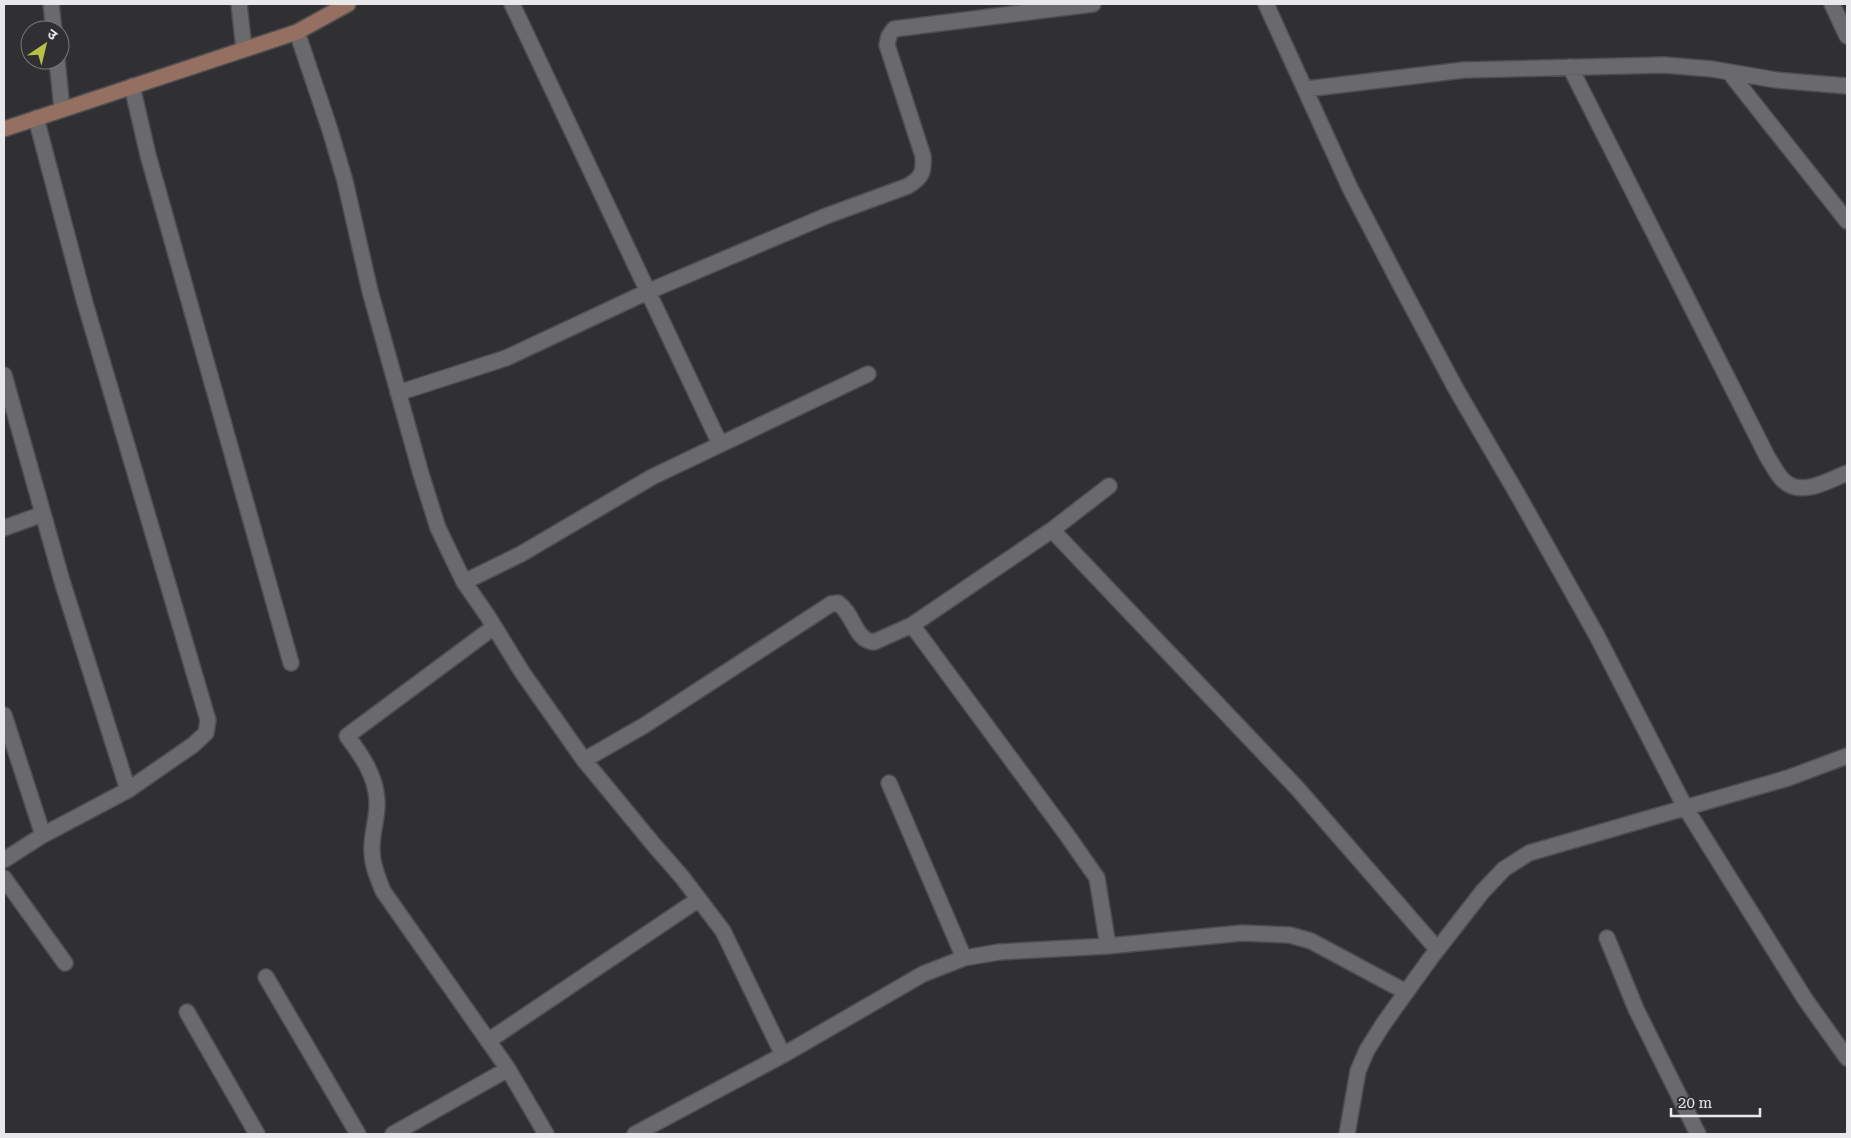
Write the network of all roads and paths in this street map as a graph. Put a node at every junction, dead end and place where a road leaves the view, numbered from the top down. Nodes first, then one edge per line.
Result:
1 (51, 4) edge
2 (239, 4) edge
3 (348, 4) edge
4 (512, 4) edge
5 (1093, 4) edge
6 (1266, 4) edge
7 (1832, 4) edge
8 (53, 20) edge
9 (297, 32) junction
10 (1847, 36) edge
11 (244, 49) junction
12 (1570, 67) junction
13 (58, 70) edge
14 (1729, 72) junction
15 (132, 86) junction
16 (1847, 86) edge
17 (1306, 89) junction
18 (62, 109) junction
19 (36, 118) junction
20 (4, 129) edge
21 (1847, 221) edge
22 (646, 292) junction
23 (868, 374) dead end
24 (4, 375) edge
25 (398, 393) junction
26 (720, 444) junction
27 (1847, 473) edge
28 (1110, 486) dead end
29 (43, 514) junction
30 (4, 528) edge
31 (1052, 530) junction
32 (464, 582) junction
33 (912, 625) junction
34 (494, 627) junction
35 (291, 663) dead end
36 (4, 715) edge
37 (1847, 756) edge
38 (584, 760) junction
39 (889, 783) dead end
40 (128, 790) junction
41 (1685, 807) junction
42 (43, 835) junction
43 (4, 860) edge
44 (4, 878) edge
45 (699, 899) junction
46 (1607, 938) dead end
47 (1108, 946) junction
48 (1437, 950) junction
49 (964, 958) junction
50 (65, 963) dead end
51 (266, 977) dead end
52 (1406, 992) junction
53 (187, 1012) dead end
54 (488, 1041) junction
55 (783, 1056) junction
56 (1847, 1058) edge
57 (508, 1069) junction
58 (257, 1134) edge
59 (358, 1134) edge
60 (393, 1134) edge
61 (546, 1134) edge
62 (635, 1134) edge
63 (1347, 1134) edge
64 (1698, 1134) edge

1 - 8 street
2 - 11 street
3 - 9 main road
4 - 22 street
5 - 22 street
6 - 17 street
7 - 10 street
9 - 11 main road
9 - 25 street
11 - 15 main road
12 - 14 street
12 - 17 street
12 - 27 street
13 - 18 street
14 - 16 street
14 - 21 street
15 - 18 main road
15 - 35 street
17 - 41 street
18 - 19 main road
19 - 20 main road
19 - 40 street
22 - 25 street
22 - 26 street
23 - 26 street
24 - 29 street
25 - 32 street
26 - 32 street
28 - 31 street
29 - 30 street
29 - 40 street
31 - 33 street
31 - 48 street
32 - 34 street
33 - 38 street
33 - 47 street
34 - 38 street
34 - 54 street
36 - 42 street
37 - 41 street
38 - 45 street
39 - 49 street
40 - 42 street
41 - 48 street
41 - 56 street
42 - 43 street
44 - 50 street
45 - 54 street
45 - 55 street
46 - 64 street
47 - 49 street
47 - 52 street
48 - 52 street
49 - 55 street
51 - 59 street
52 - 63 street
53 - 58 street
54 - 57 street
55 - 62 street
57 - 60 street
57 - 61 street

